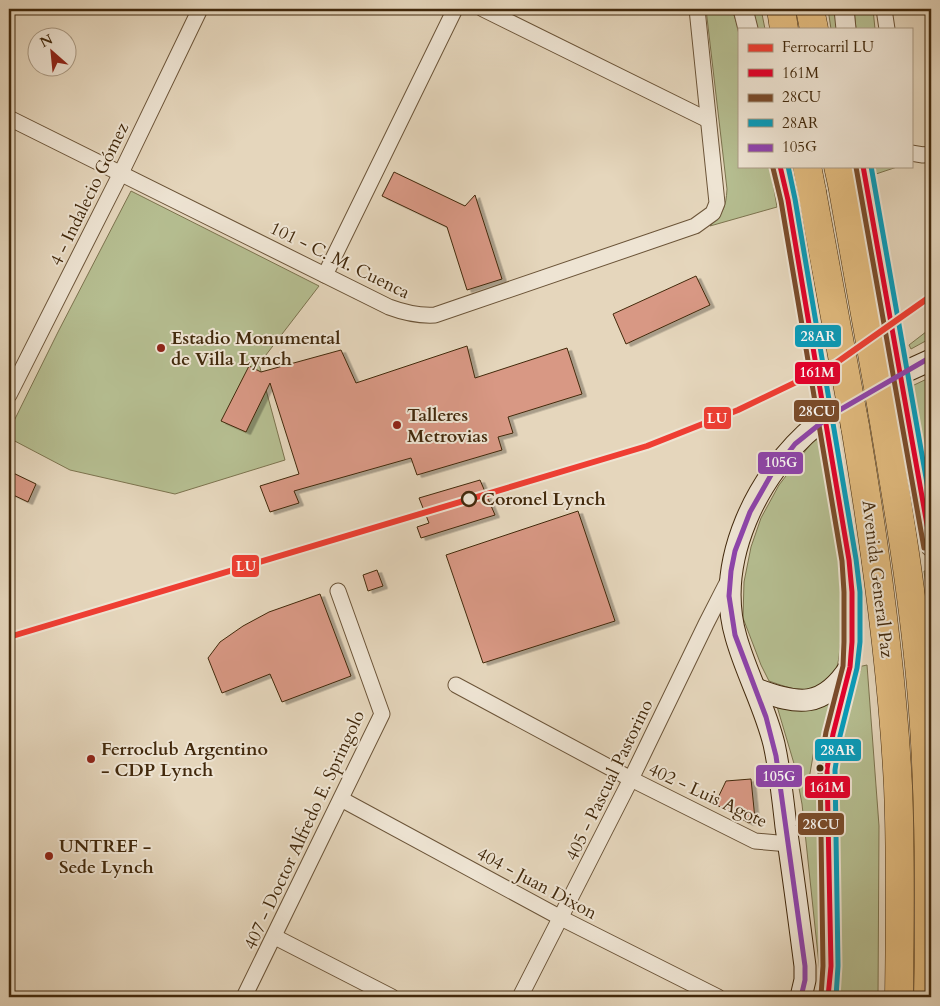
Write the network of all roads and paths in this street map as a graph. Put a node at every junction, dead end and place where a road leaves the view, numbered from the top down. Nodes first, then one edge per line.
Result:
1 (200, 9) edge
2 (455, 9) edge
3 (483, 9) edge
4 (697, 9) edge
5 (742, 9) edge
6 (780, 9) edge
7 (810, 9) edge
8 (844, 9) edge
9 (884, 9) edge
10 (748, 28) edge
11 (784, 28) edge
12 (814, 28) edge
13 (846, 28) edge
14 (887, 28) edge
15 (9, 118) edge
16 (708, 120) junction
17 (912, 153) edge
18 (931, 154) edge
19 (782, 168) edge
20 (121, 173) junction
21 (852, 173) edge
22 (803, 186) edge
23 (325, 275) junction
24 (9, 395) edge
25 (893, 403) junction
26 (816, 425) tunnel mouth
27 (928, 510) edge
28 (931, 547) edge
29 (730, 578) junction
30 (338, 591) dead end
31 (850, 667) junction
32 (456, 685) dead end
33 (756, 689) junction
34 (631, 779) junction
35 (341, 799) junction
36 (789, 844) junction
37 (561, 918) junction
38 (275, 936) junction
39 (802, 996) edge
40 (244, 997) edge
41 (392, 997) edge
42 (520, 997) edge
43 (718, 997) edge
44 (828, 997) edge
45 (899, 997) edge
46 (928, 997) edge

1 - 20 street, 4 - Indalecio Gómez
2 - 23 street
3 - 16 street
4 - 16 street
5 - 10 street
6 - 11 highway
7 - 12 highway
8 - 13 street
9 - 14 street
15 - 20 street, 101 - C. M. Cuenca
16 - 23 street, 101 - C. M. Cuenca
17 - 18 street
19 - 22 street, Avenida General Paz
20 - 23 street, 101 - C. M. Cuenca
20 - 24 street, 4 - Indalecio Gómez
21 - 25 highway, Avenida General Paz, bridge
22 - 31 street, Avenida General Paz, bridge
22 - 45 highway, Avenida General Paz, bridge
25 - 27 street, Avenida General Paz
25 - 46 highway, Avenida General Paz
26 - 29 main road
27 - 28 street, Avenida General Paz
29 - 33 main road
29 - 34 street, 405 - Pascual Pastorino
30 - 35 street, 407 - Doctor Alfredo E. Springolo
31 - 33 main road
31 - 44 street, Avenida General Paz
32 - 34 street, 402 - Luis Agote
33 - 36 main road
34 - 36 street, 402 - Luis Agote
34 - 37 street, 405 - Pascual Pastorino
35 - 37 street, 404 - Juan Dixon
35 - 38 street, 407 - Doctor Alfredo E. Springolo
36 - 39 main road
37 - 42 street, 405 - Pascual Pastorino
37 - 43 street, 404 - Juan Dixon
38 - 40 street, 407 - Doctor Alfredo E. Springolo
38 - 41 street

